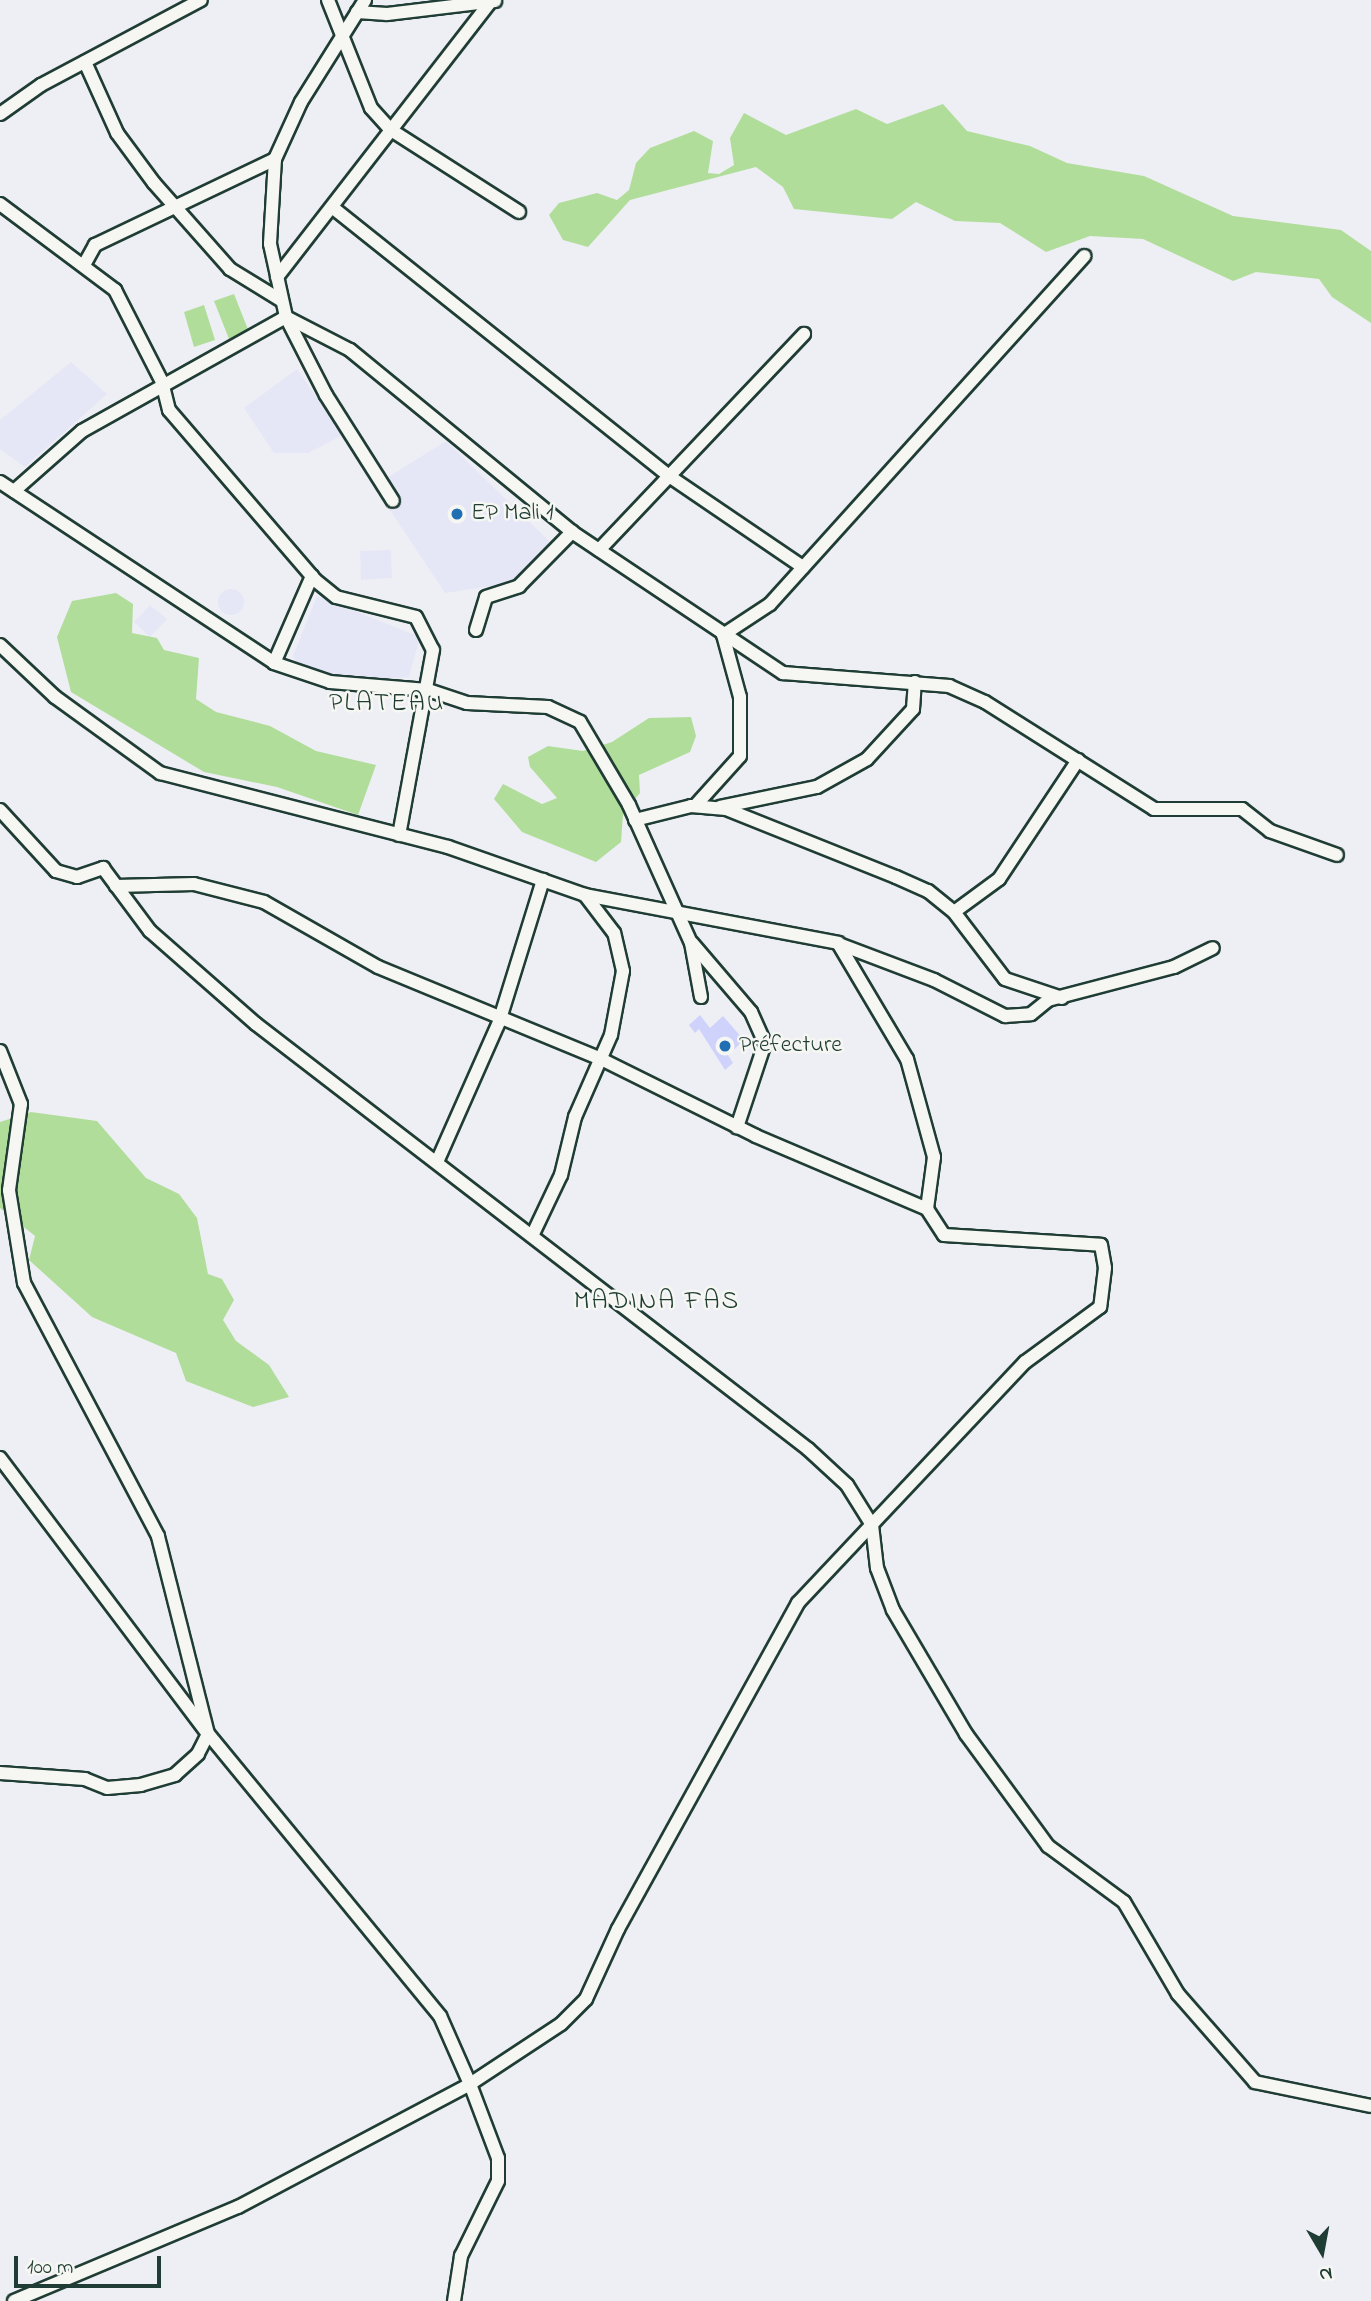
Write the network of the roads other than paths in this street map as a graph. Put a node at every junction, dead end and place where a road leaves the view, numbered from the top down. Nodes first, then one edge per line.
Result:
1 (201, 0) edge
2 (328, 0) edge
3 (365, 0) edge
4 (494, 1) edge
5 (358, 12) junction
6 (343, 34) junction
7 (85, 62) junction
8 (0, 114) edge
9 (391, 130) junction
10 (275, 159) junction
11 (0, 204) edge
12 (332, 207) junction
13 (178, 208) junction
14 (519, 212) dead end
15 (1084, 256) dead end
16 (84, 265) junction
17 (277, 277) junction
18 (282, 301) junction
19 (286, 317) junction
20 (804, 334) dead end
21 (162, 382) junction
22 (669, 475) junction
23 (0, 482) edge
24 (14, 491) junction
25 (393, 501) dead end
26 (572, 532) junction
27 (599, 550) junction
28 (803, 567) junction
29 (312, 576) junction
30 (476, 630) dead end
31 (723, 635) junction
32 (0, 645) edge
33 (275, 663) junction
34 (915, 682) junction
35 (428, 690) junction
36 (1078, 760) junction
37 (695, 806) junction
38 (715, 808) junction
39 (0, 810) edge
40 (635, 820) junction
41 (399, 835) junction
42 (1337, 855) dead end
43 (543, 880) junction
44 (116, 886) junction
45 (585, 895) junction
46 (954, 912) junction
47 (674, 914) junction
48 (691, 943) junction
49 (838, 943) junction
50 (1213, 948) dead end
51 (701, 997) dead end
52 (1062, 998) junction
53 (499, 1021) junction
54 (0, 1051) edge
55 (601, 1059) junction
56 (737, 1126) junction
57 (437, 1162) junction
58 (927, 1209) junction
59 (532, 1236) junction
60 (0, 1458) edge
61 (872, 1525) junction
62 (208, 1734) junction
63 (2, 1776) edge
64 (470, 2084) junction
65 (1371, 2106) edge
66 (14, 2301) edge
67 (454, 2301) edge

1 - 7 street
2 - 6 street
3 - 5 street
4 - 5 street
4 - 9 street
5 - 6 street
6 - 9 street
6 - 10 street
7 - 8 street
7 - 13 street
9 - 12 street
9 - 14 street
10 - 13 street
10 - 17 street
11 - 16 street
12 - 17 street
12 - 22 street
13 - 16 street
13 - 18 street
15 - 28 street
16 - 21 street
17 - 18 street
18 - 19 street
19 - 21 street
19 - 25 street
19 - 26 street
20 - 22 street
21 - 24 street
21 - 29 street
22 - 27 street
22 - 28 street
23 - 24 street
24 - 33 street
26 - 27 street
26 - 30 street
27 - 31 street
28 - 31 street
29 - 33 street
29 - 35 street
31 - 34 street
31 - 37 street
32 - 41 street
33 - 35 street
34 - 36 street
34 - 38 street
35 - 40 street
35 - 41 street
36 - 42 street
36 - 46 street
37 - 38 street
37 - 40 street
38 - 46 street
39 - 44 street
40 - 47 street
41 - 43 street
43 - 45 street
43 - 53 street
44 - 53 street
44 - 57 street
45 - 47 street
45 - 55 street
46 - 52 street
47 - 48 street
47 - 49 street
48 - 51 street
48 - 56 street
49 - 52 street
49 - 58 street
50 - 52 street
53 - 55 street
53 - 57 street
54 - 62 street
55 - 56 street
55 - 59 street
56 - 58 street
57 - 59 street
58 - 61 street
59 - 61 street
60 - 62 street
61 - 64 street
61 - 65 street
62 - 63 street
62 - 64 street
64 - 66 street
64 - 67 street

